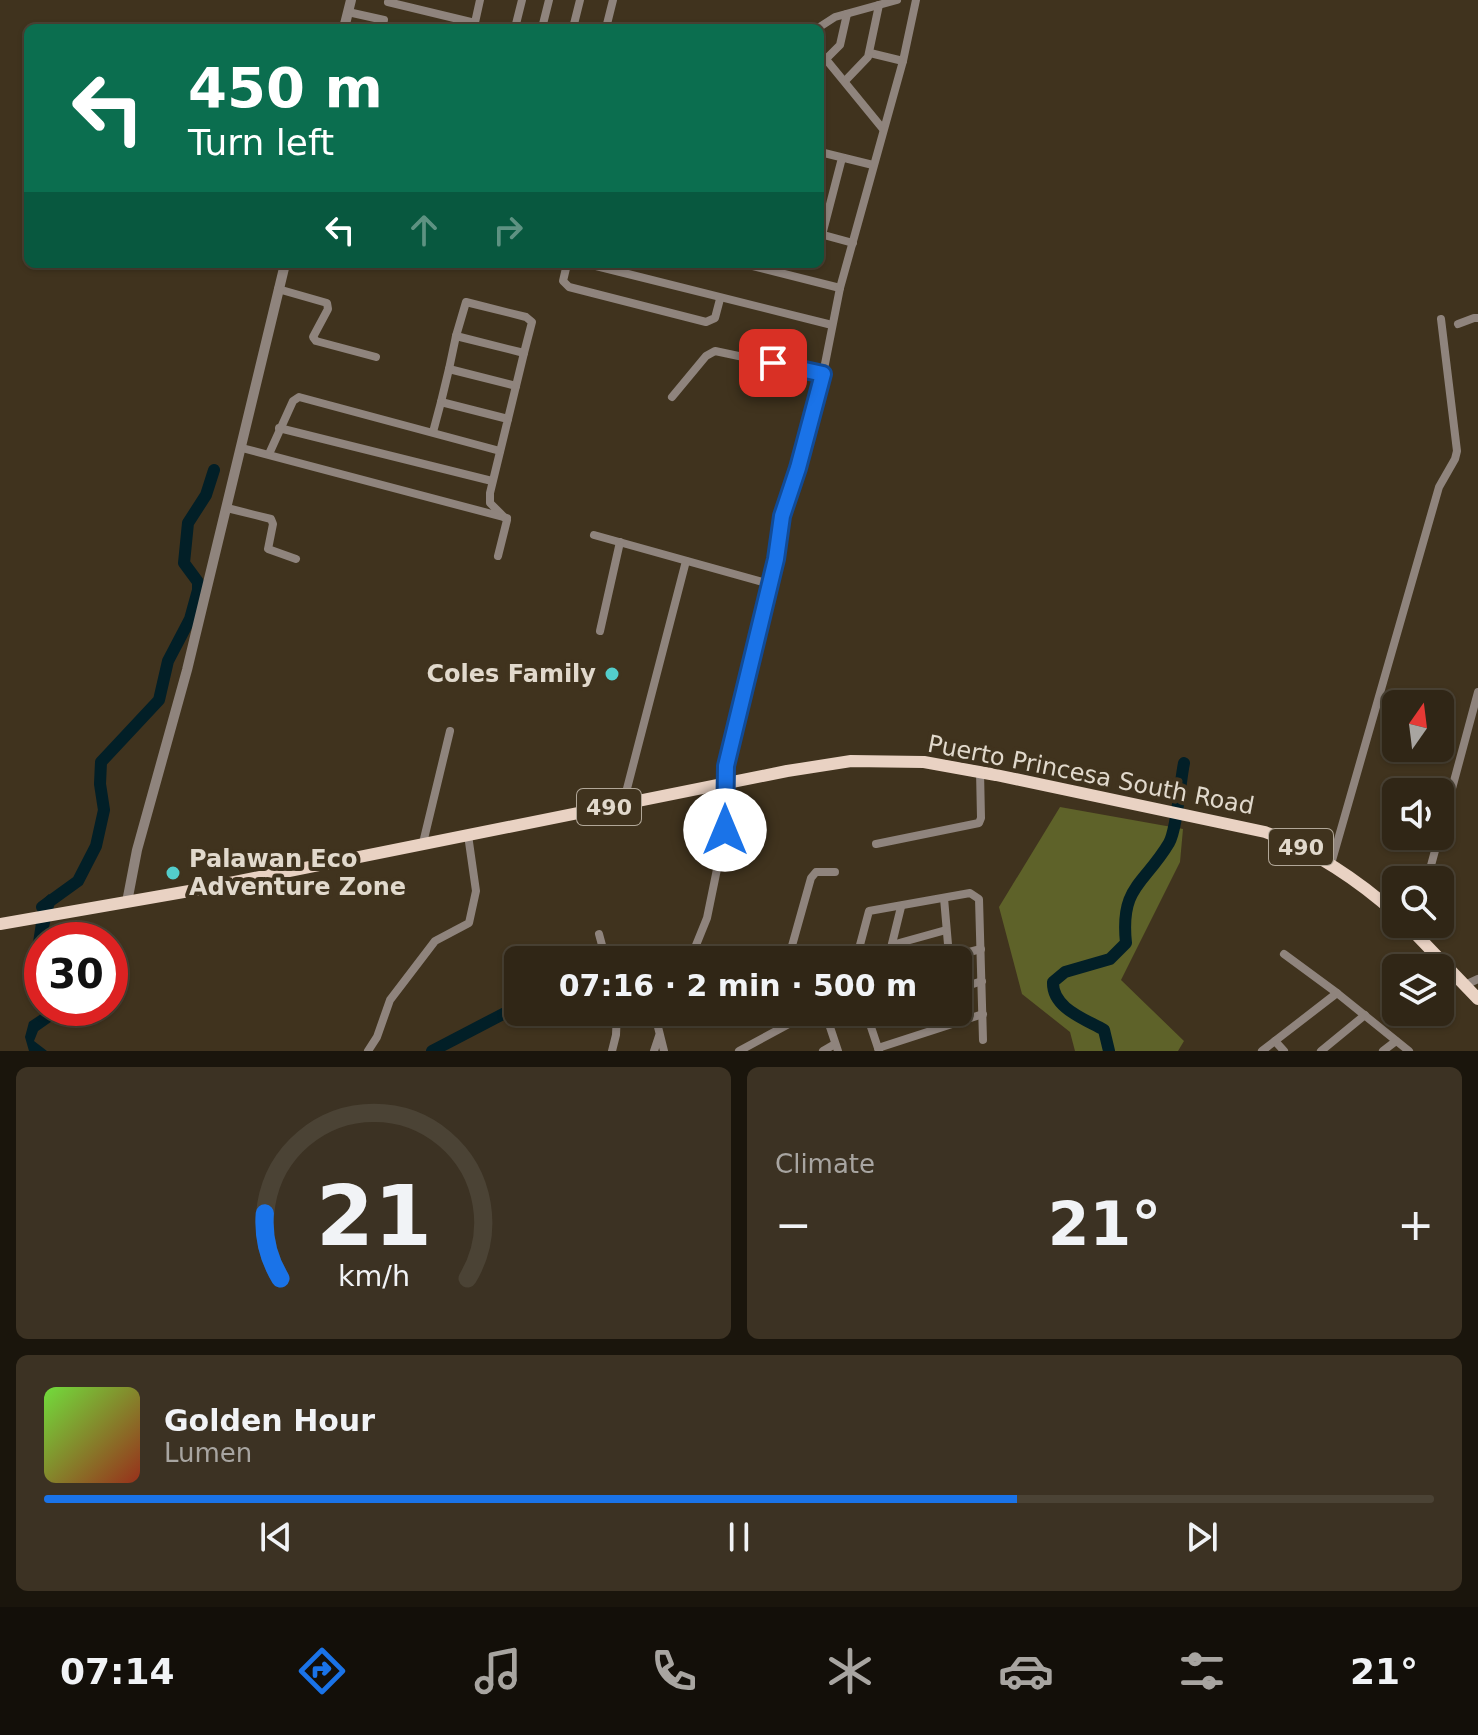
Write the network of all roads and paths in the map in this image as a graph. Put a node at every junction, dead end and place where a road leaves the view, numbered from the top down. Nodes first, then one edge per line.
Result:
1 (480, 0) edge
2 (522, 0) edge
3 (549, 0) edge
4 (580, 0) edge
5 (613, 0) edge
6 (897, 0) edge
7 (916, 0) edge
8 (388, 1) edge
9 (879, 5) junction
10 (350, 6) edge
11 (847, 14) junction
12 (383, 24) edge
13 (471, 24) edge
14 (475, 24) edge
15 (516, 24) edge
16 (543, 24) edge
17 (574, 24) edge
18 (607, 24) edge
19 (824, 24) edge
20 (870, 53) junction
21 (824, 54) edge
22 (824, 56) edge
23 (903, 61) junction
24 (845, 81) junction
25 (883, 129) junction
26 (824, 153) edge
27 (842, 158) junction
28 (873, 165) junction
29 (824, 223) edge
30 (824, 235) edge
31 (853, 243) junction
32 (284, 268) edge
33 (566, 268) edge
34 (603, 268) edge
35 (761, 268) edge
36 (840, 288) junction
37 (278, 289) junction
38 (720, 299) junction
39 (1478, 318) edge
40 (1441, 319) dead end
41 (1458, 324) dead end
42 (832, 325) junction
43 (456, 336) junction
44 (524, 353) junction
45 (376, 357) dead end
46 (449, 369) junction
47 (823, 374) junction
48 (516, 386) junction
49 (672, 397) dead end
50 (441, 402) junction
51 (508, 419) junction
52 (279, 428) junction
53 (433, 432) junction
54 (242, 448) junction
55 (500, 451) junction
56 (269, 454) junction
57 (492, 481) junction
58 (227, 508) junction
59 (507, 518) junction
60 (594, 535) dead end
61 (620, 542) junction
62 (498, 556) dead end
63 (296, 559) dead end
64 (686, 561) junction
65 (770, 584) junction
66 (600, 631) dead end
67 (1478, 692) edge
68 (1474, 725) edge
69 (450, 731) dead end
70 (980, 771) junction
71 (724, 784) junction
72 (1454, 789) edge
73 (623, 804) junction
74 (468, 835) junction
75 (423, 843) junction
76 (876, 844) dead end
77 (1331, 864) junction
78 (835, 872) dead end
79 (944, 898) junction
80 (127, 902) junction
81 (1382, 902) edge
82 (901, 907) junction
83 (0, 924) edge
84 (946, 930) junction
85 (599, 934) dead end
86 (1422, 938) edge
87 (892, 945) joint
88 (602, 946) edge
89 (696, 946) edge
90 (792, 946) edge
91 (859, 946) edge
92 (948, 946) edge
93 (981, 949) junction
94 (972, 951) edge
95 (1284, 954) dead end
96 (1478, 979) edge
97 (982, 981) junction
98 (972, 984) edge
99 (1465, 985) junction
100 (1337, 993) junction
101 (1478, 999) edge
102 (983, 1014) junction
103 (1365, 1015) junction
104 (616, 1026) edge
105 (659, 1026) edge
106 (785, 1026) edge
107 (829, 1026) edge
108 (871, 1026) edge
109 (659, 1035) junction
110 (983, 1040) dead end
111 (1275, 1041) junction
112 (1396, 1041) junction
113 (836, 1048) edge
114 (879, 1050) edge
115 (368, 1051) edge
116 (612, 1051) edge
117 (654, 1051) edge
118 (664, 1051) edge
119 (739, 1051) edge
120 (823, 1051) edge
121 (1262, 1051) edge
122 (1284, 1051) edge
123 (1321, 1051) edge
124 (1383, 1051) edge
125 (1409, 1051) edge

1 - 14 street
2 - 15 street
3 - 16 street
4 - 17 street
5 - 18 street
6 - 9 street
7 - 23 street
8 - 12 street
8 - 13 street
9 - 11 street
9 - 20 street
10 - 12 street
11 - 19 street
11 - 21 street
20 - 23 street
20 - 24 street
22 - 24 street
23 - 25 street
24 - 25 street
25 - 28 street
26 - 27 street
27 - 28 street
27 - 29 street
28 - 31 street
30 - 31 street
31 - 36 street
32 - 37 street
33 - 38 street
34 - 38 street
35 - 36 street
36 - 42 street
37 - 45 street
37 - 54 street
38 - 42 street
39 - 41 street
40 - 77 street
42 - 47 street
43 - 44 street
43 - 44 street
43 - 46 street
44 - 48 street
46 - 48 street
46 - 50 street
47 - 49 street
47 - 65 street
48 - 51 street
50 - 51 street
50 - 53 street
51 - 55 street
52 - 53 street
52 - 56 street
52 - 57 street
53 - 55 street
54 - 56 street
54 - 58 street
55 - 57 street
56 - 59 street
57 - 59 street
58 - 63 street
58 - 80 street
59 - 62 street
60 - 61 street
61 - 64 street
61 - 66 street
64 - 65 street
64 - 73 street
65 - 71 street
67 - 68 street
68 - 72 street
69 - 75 street
70 - 71 main road, Puerto Princesa South Road / 490
70 - 76 street
70 - 77 main road, Puerto Princesa South Road / 490
71 - 73 main road, Puerto Princesa South Road / 490
71 - 89 street
73 - 74 main road, Puerto Princesa South Road / 490
74 - 75 main road, Puerto Princesa South Road / 490
74 - 115 street
75 - 80 main road, Puerto Princesa South Road / 490
77 - 81 main road, Puerto Princesa South Road / 490
78 - 90 street
79 - 82 street
79 - 84 street
79 - 93 street
80 - 83 main road, Puerto Princesa South Road / 490
82 - 87 street
82 - 91 street
84 - 87 street
84 - 92 street
85 - 88 street
86 - 99 main road
93 - 94 street
93 - 97 street
95 - 100 street
96 - 99 street
97 - 98 street
97 - 102 street
99 - 101 main road
100 - 103 street
100 - 111 street
102 - 110 street
102 - 114 street
103 - 112 street
103 - 123 street
104 - 116 street
105 - 109 street
106 - 119 street
107 - 113 street
108 - 114 street
109 - 117 street
109 - 118 street
111 - 121 street
111 - 122 street
112 - 124 street
112 - 125 street
113 - 120 street

